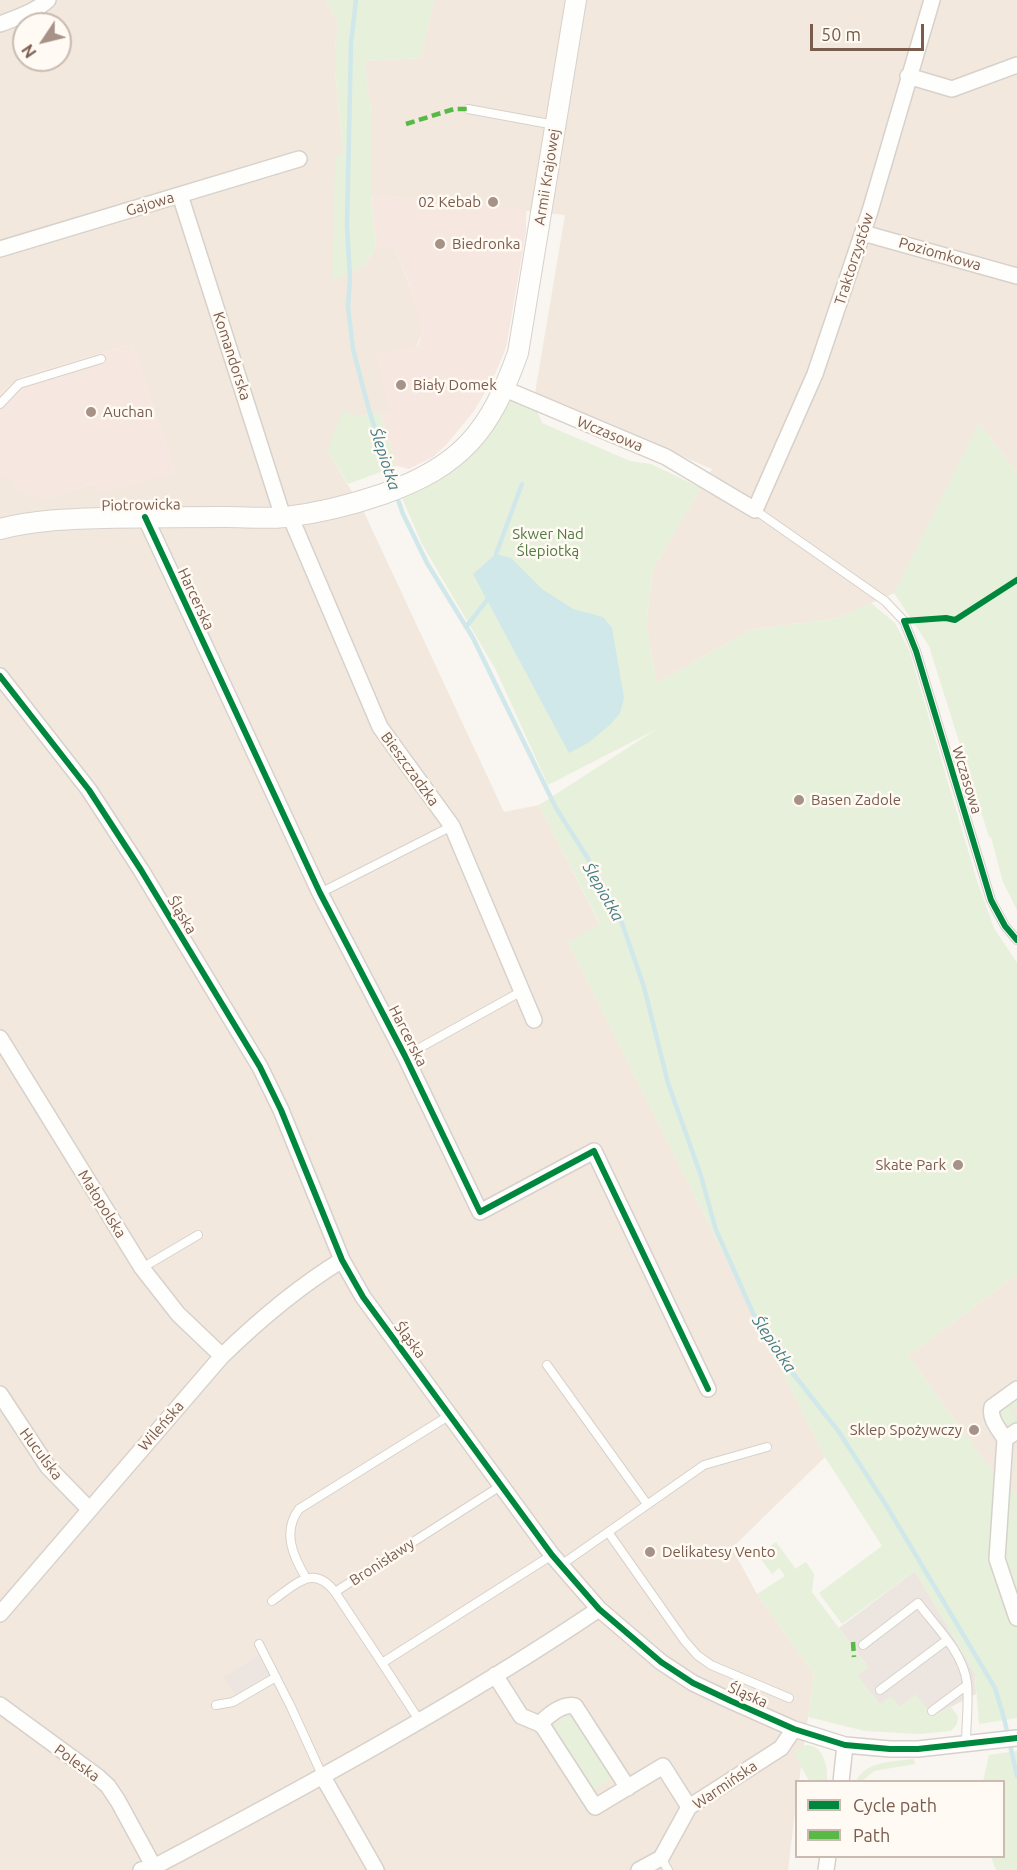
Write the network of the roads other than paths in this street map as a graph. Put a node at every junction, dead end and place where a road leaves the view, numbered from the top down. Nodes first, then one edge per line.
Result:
1 (48, 0) edge
2 (576, 0) edge
3 (932, 0) edge
4 (0, 24) edge
5 (1017, 65) edge
6 (909, 76) junction
7 (468, 109) dead end
8 (556, 125) junction
9 (299, 159) dead end
10 (180, 195) junction
11 (862, 232) junction
12 (0, 249) edge
13 (1017, 276) edge
14 (518, 353) joint
15 (101, 359) dead end
16 (505, 389) junction
17 (0, 404) edge
18 (754, 510) junction
19 (145, 517) junction
20 (287, 517) junction
21 (0, 530) edge
22 (0, 676) edge
23 (452, 826) junction
24 (320, 893) junction
25 (1017, 940) edge
26 (522, 991) junction
27 (534, 1020) dead end
28 (0, 1038) edge
29 (405, 1056) junction
30 (198, 1235) dead end
31 (342, 1260) junction
32 (142, 1268) junction
33 (222, 1356) junction
34 (547, 1365) dead end
35 (708, 1389) dead end
36 (1017, 1389) edge
37 (0, 1394) edge
38 (450, 1415) junction
39 (1011, 1435) edge
40 (767, 1447) dead end
41 (502, 1485) junction
42 (647, 1504) junction
43 (88, 1509) junction
44 (608, 1532) junction
45 (556, 1560) junction
46 (306, 1578) junction
47 (334, 1592) junction
48 (272, 1601) dead end
49 (599, 1609) junction
50 (0, 1614) edge
51 (1017, 1618) edge
52 (947, 1640) junction
53 (259, 1644) dead end
54 (863, 1645) dead end
55 (382, 1663) junction
56 (495, 1675) junction
57 (276, 1677) junction
58 (967, 1685) junction
59 (880, 1690) dead end
60 (789, 1698) dead end
61 (0, 1705) edge
62 (216, 1705) dead end
63 (932, 1711) dead end
64 (419, 1720) junction
65 (540, 1724) junction
66 (794, 1729) junction
67 (1017, 1738) edge
68 (966, 1744) junction
69 (845, 1745) junction
70 (323, 1777) junction
71 (841, 1780) edge
72 (628, 1788) junction
73 (689, 1807) junction
74 (665, 1864) edge
75 (148, 1869) edge
76 (376, 1870) edge
77 (639, 1870) edge

1 - 4 street
2 - 8 street, Armii Krajowej
3 - 6 street, Traktorzystów
5 - 6 street
6 - 11 street, Traktorzystów
7 - 8 lane
8 - 14 street, Armii Krajowej
9 - 10 street, Gajowa
10 - 12 street, Gajowa
10 - 20 street, Komandorska
11 - 13 street, Poziomkowa
11 - 18 street, Traktorzystów
14 - 16 street, Piotrowicka
15 - 17 lane
16 - 18 street, Wczasowa
16 - 20 street, Piotrowicka
18 - 25 lane, Wczasowa
19 - 20 street, Piotrowicka
19 - 21 street, Piotrowicka
19 - 24 street, Harcerska
20 - 23 street, Bieszczadzka
22 - 31 street, Śląska
23 - 24 lane
23 - 26 street, Bieszczadzka
24 - 29 street, Harcerska
26 - 27 street, Bieszczadzka
26 - 29 lane
28 - 32 street, Małopolska
29 - 35 street, Harcerska
30 - 32 lane
31 - 33 street, Wileńska
31 - 38 street, Śląska
32 - 33 street, Małopolska
33 - 43 street, Wileńska
34 - 42 lane
36 - 39 street
37 - 43 street, Huculska
38 - 41 street, Śląska
38 - 46 lane
39 - 51 street
40 - 42 lane
41 - 45 street, Śląska
41 - 47 lane, Bronisławy
42 - 44 lane
43 - 50 street, Wileńska
44 - 45 lane
44 - 60 lane
45 - 49 street, Śląska
45 - 55 lane
46 - 47 lane
46 - 48 lane
47 - 55 lane, Bronisławy
49 - 56 street
49 - 66 street, Śląska
52 - 54 lane
52 - 58 lane
52 - 59 lane
53 - 57 lane
55 - 64 lane, Bronisławy
56 - 64 street
56 - 65 street
57 - 62 lane
57 - 70 lane
58 - 63 lane
58 - 68 lane
61 - 75 street, Poleska
64 - 70 street
65 - 72 street
65 - 72 street
66 - 69 street, Śląska
66 - 73 street, Warmińska
67 - 68 street, Śląska
68 - 69 street, Śląska
69 - 71 street
70 - 75 street
70 - 76 street
72 - 73 street
73 - 74 street, Warmińska
74 - 77 street, Warmińska

